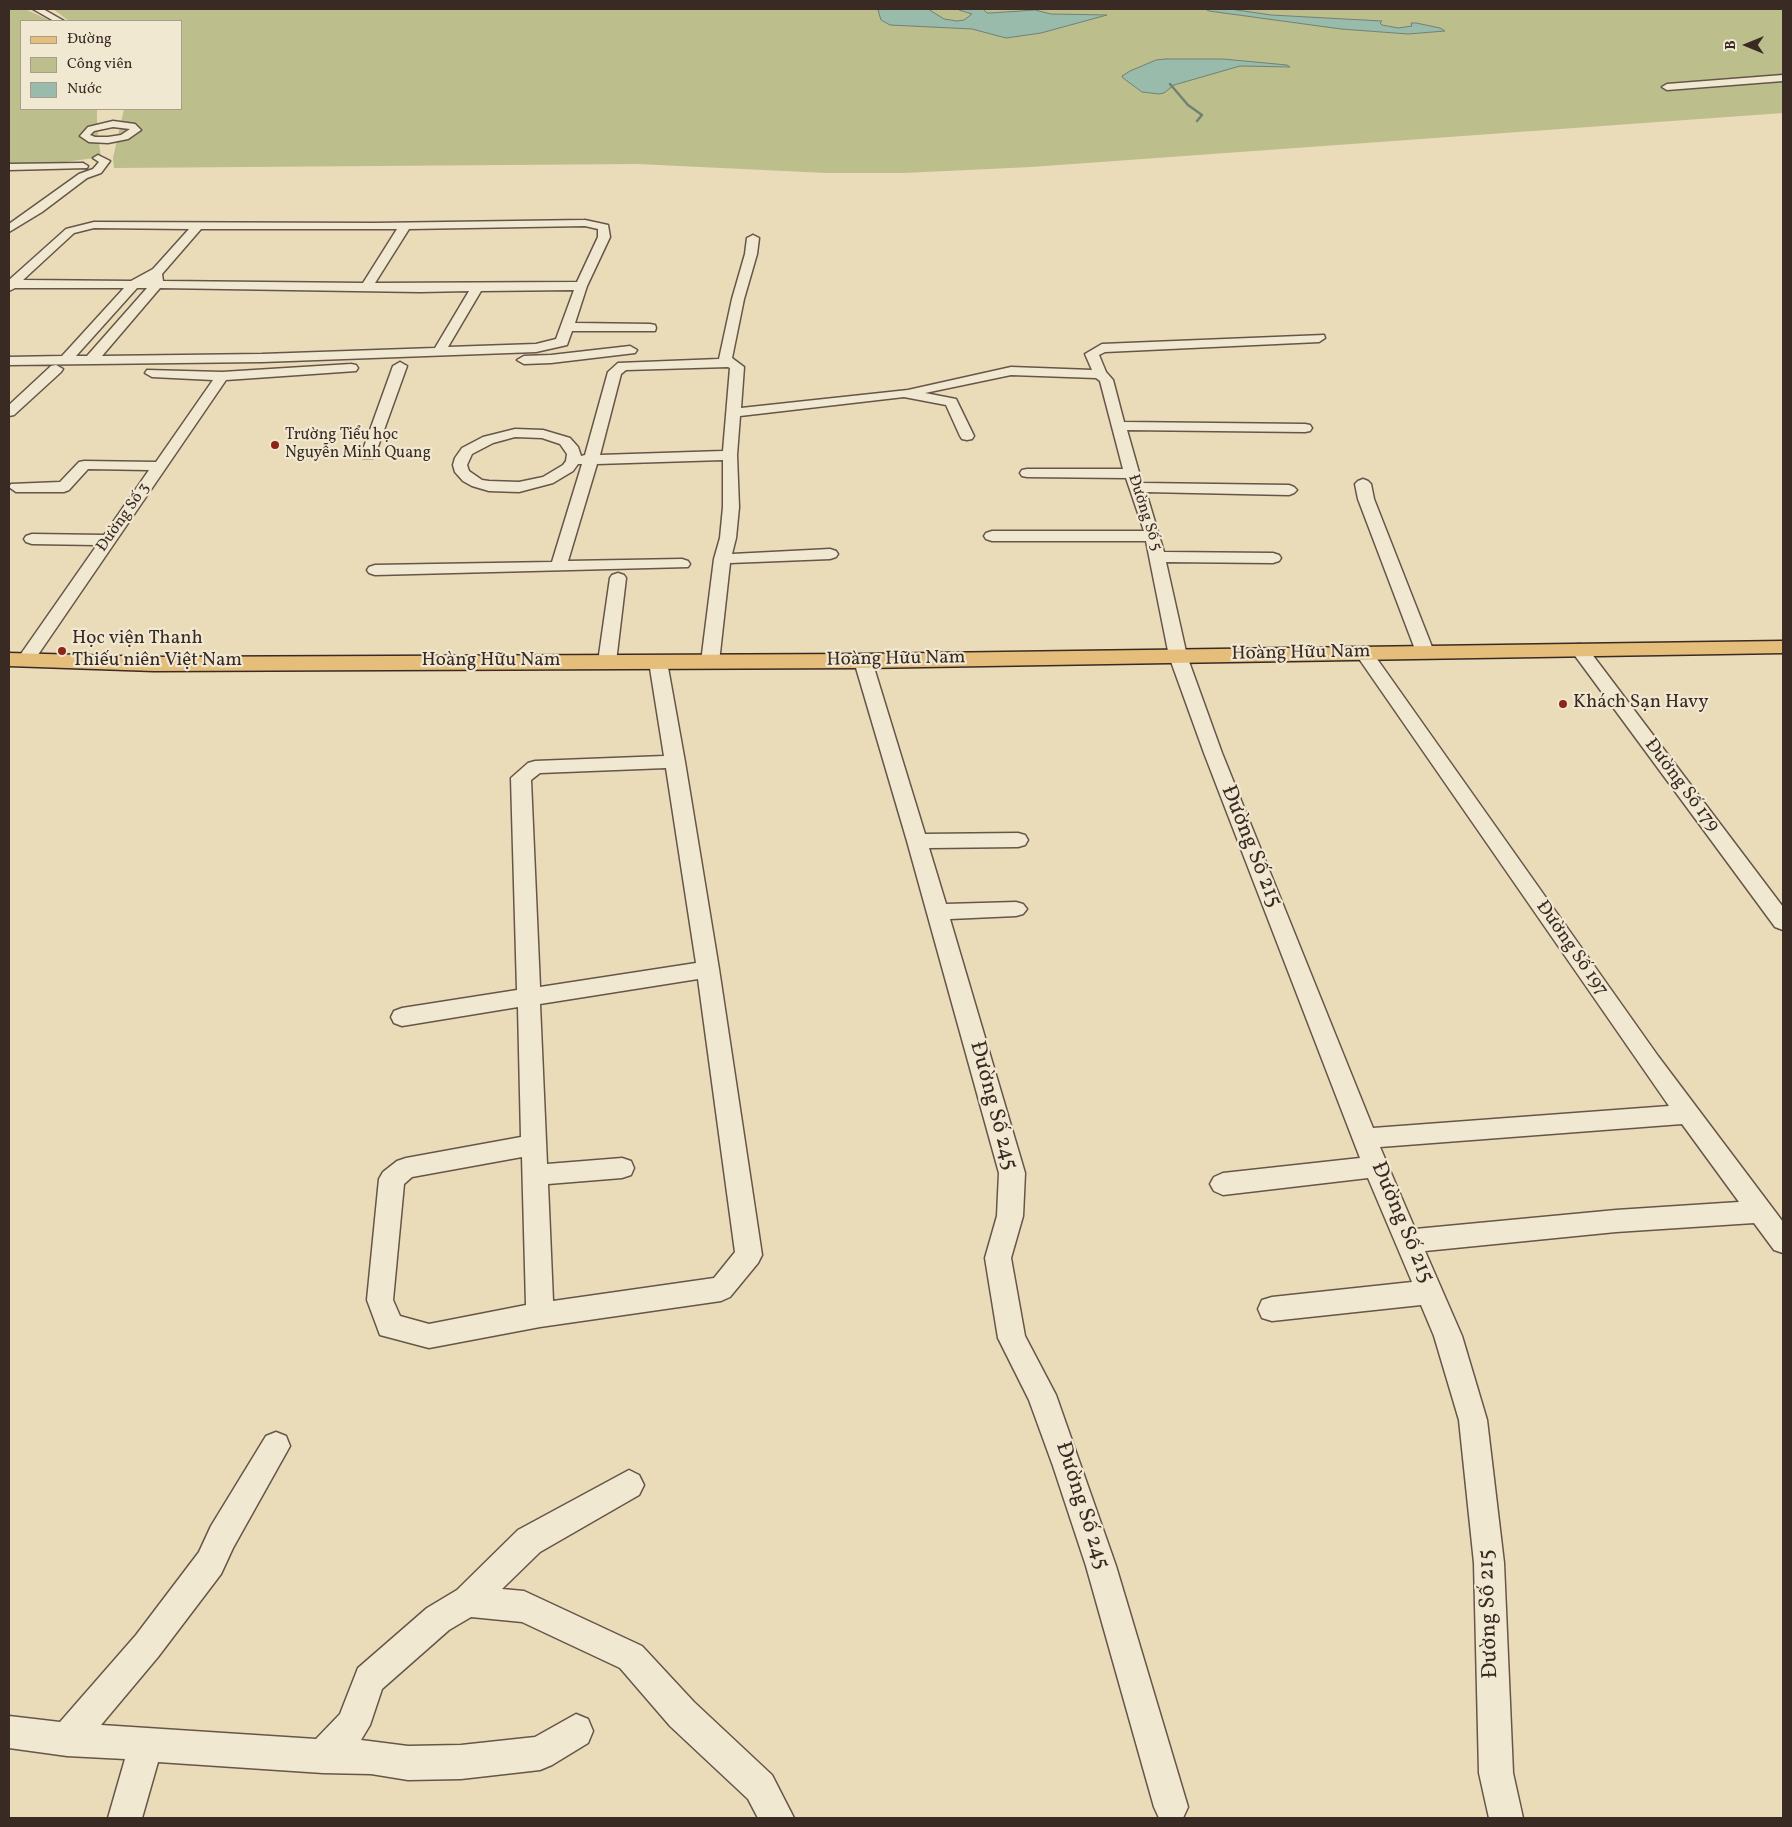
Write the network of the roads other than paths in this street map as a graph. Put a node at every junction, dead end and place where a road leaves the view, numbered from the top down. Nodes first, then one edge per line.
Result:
1 (36, 9) edge
2 (58, 20) edge
3 (1783, 78) edge
4 (1667, 87) dead end
5 (108, 140) junction
6 (9, 167) edge
7 (83, 171) junction
8 (38, 210) junction
9 (14, 212) dead end
10 (198, 225) junction
11 (406, 226) junction
12 (9, 228) edge
13 (753, 238) dead end
14 (157, 278) junction
15 (134, 284) junction
16 (10, 285) edge
17 (367, 286) junction
18 (581, 286) junction
19 (477, 287) junction
20 (568, 327) junction
21 (650, 328) dead end
22 (1318, 338) dead end
23 (440, 350) junction
24 (630, 350) dead end
25 (91, 360) junction
26 (9, 361) edge
27 (731, 363) junction
28 (61, 365) junction
29 (400, 366) junction
30 (9, 369) edge
31 (1100, 374) junction
32 (222, 376) junction
33 (904, 393) junction
34 (9, 412) edge
35 (734, 413) junction
36 (1118, 426) junction
37 (1305, 428) dead end
38 (968, 436) dead end
39 (368, 455) dead end
40 (730, 455) junction
41 (591, 460) junction
42 (573, 461) junction
43 (160, 466) junction
44 (1027, 473) dead end
45 (1134, 480) junction
46 (1363, 484) dead end
47 (16, 487) dead end
48 (1289, 490) dead end
49 (992, 536) dead end
50 (1152, 536) junction
51 (32, 539) dead end
52 (109, 540) junction
53 (830, 554) dead end
54 (1158, 557) junction
55 (1273, 558) dead end
56 (722, 559) junction
57 (682, 564) dead end
58 (560, 565) junction
59 (375, 570) dead end
60 (618, 578) dead end
61 (1783, 647) edge
62 (1579, 649) junction
63 (1425, 652) junction
64 (1364, 653) junction
65 (1178, 656) junction
66 (17, 660) edge
67 (862, 661) junction
68 (607, 662) junction
69 (658, 662) junction
70 (710, 662) junction
71 (675, 762) junction
72 (917, 840) junction
73 (1018, 840) dead end
74 (1016, 909) dead end
75 (937, 912) junction
76 (1783, 922) edge
77 (708, 970) junction
78 (530, 997) junction
79 (402, 1017) dead end
80 (1690, 1114) junction
81 (1366, 1138) junction
82 (534, 1144) junction
83 (1376, 1167) junction
84 (622, 1168) dead end
85 (534, 1175) junction
86 (1223, 1184) dead end
87 (1759, 1212) junction
88 (1408, 1242) junction
89 (1783, 1242) edge
90 (1430, 1292) junction
91 (1272, 1309) dead end
92 (540, 1315) junction
93 (276, 1446) dead end
94 (629, 1485) dead end
95 (468, 1601) junction
96 (576, 1731) dead end
97 (9, 1732) edge
98 (67, 1739) junction
99 (146, 1743) junction
100 (323, 1756) junction
101 (1171, 1807) dead end
102 (124, 1818) edge
103 (777, 1818) edge
104 (1506, 1818) edge

1 - 2 street
3 - 4 street
5 - 5 street
5 - 7 street
6 - 7 street
7 - 8 street
8 - 9 street
8 - 12 street
10 - 11 street
10 - 14 street
10 - 16 street
11 - 17 street
11 - 18 street
13 - 27 street
14 - 15 street
14 - 17 street
14 - 25 street
15 - 16 street
15 - 28 street
17 - 19 street
18 - 19 street
18 - 20 street
19 - 23 street
20 - 21 street
20 - 23 street
22 - 31 street, Đường Số 5
23 - 25 street
24 - 29 street
25 - 28 street
26 - 28 street
27 - 35 street
27 - 41 street
28 - 30 street
28 - 32 street
28 - 34 street
29 - 32 street
29 - 39 street
31 - 33 street
31 - 36 street, Đường Số 5
32 - 43 street, Đường Số 3
33 - 35 street
33 - 38 street
35 - 40 street
36 - 37 street
36 - 45 street, Đường Số 5
40 - 41 street
40 - 56 street
41 - 42 street
41 - 58 street
42 - 42 street
43 - 47 street
43 - 52 street, Đường Số 3
44 - 45 street
45 - 48 street
45 - 50 street, Đường Số 5
46 - 63 street
49 - 50 street
50 - 54 street, Đường Số 5
51 - 52 street
52 - 66 street, Đường Số 3
53 - 56 street
54 - 55 street
54 - 65 street, Đường Số 5
56 - 70 street
57 - 58 street
58 - 59 street
60 - 68 street
61 - 62 main road, Hoàng Hữu Nam
62 - 63 main road, Hoàng Hữu Nam
62 - 76 street, Đường Số 179
63 - 64 main road, Hoàng Hữu Nam
64 - 65 main road, Hoàng Hữu Nam
64 - 80 street, Đường Số 197
65 - 67 main road, Hoàng Hữu Nam
65 - 81 street, Đường Số 215
66 - 68 main road, Hoàng Hữu Nam
67 - 70 main road, Hoàng Hữu Nam
67 - 72 street, Đường Số 245
68 - 69 main road, Hoàng Hữu Nam
69 - 70 main road, Hoàng Hữu Nam
69 - 71 street
71 - 77 street
71 - 78 street
72 - 73 street
72 - 75 street, Đường Số 245
74 - 75 street
75 - 101 street, Đường Số 245
77 - 78 street
77 - 92 street
78 - 79 street
78 - 82 street
80 - 81 street
80 - 87 street, Đường Số 197
81 - 83 street, Đường Số 215
82 - 85 street
82 - 92 street
83 - 86 street
83 - 88 street, Đường Số 215
84 - 85 street
85 - 92 street
87 - 88 street
87 - 89 street, Đường Số 197
88 - 90 street, Đường Số 215
90 - 91 street
90 - 104 street, Đường Số 215
93 - 98 street
94 - 95 street
95 - 100 street
95 - 103 street
96 - 100 street
97 - 98 street
98 - 99 street
99 - 100 street
99 - 102 street

